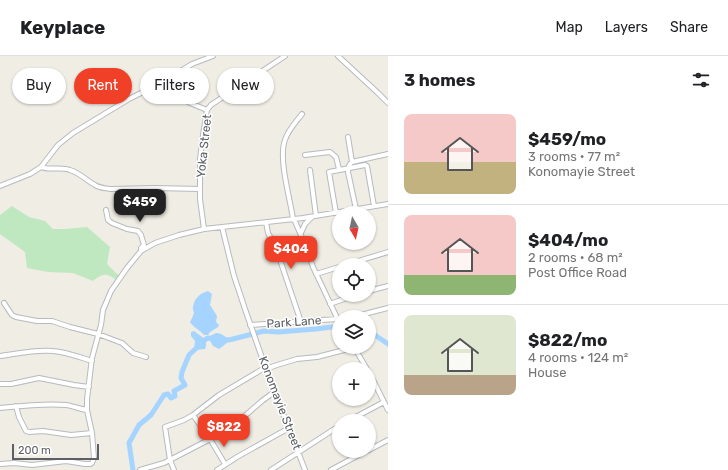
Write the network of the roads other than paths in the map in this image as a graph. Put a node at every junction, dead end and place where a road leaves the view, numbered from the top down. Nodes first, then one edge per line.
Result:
1 (213, 56) edge
2 (285, 56) edge
3 (338, 56) edge
4 (185, 68) edge
5 (140, 94) edge
6 (388, 103) edge
7 (192, 104) edge
8 (207, 110) junction
9 (302, 114) dead end
10 (348, 137) dead end
11 (388, 154) edge
12 (305, 155) dead end
13 (352, 162) junction
14 (42, 167) junction
15 (348, 168) junction
16 (339, 169) junction
17 (310, 170) dead end
18 (0, 186) edge
19 (200, 190) junction
20 (388, 204) edge
21 (335, 206) edge
22 (355, 206) edge
23 (374, 206) joint
24 (106, 210) dead end
25 (332, 214) edge
26 (314, 216) junction
27 (303, 218) junction
28 (293, 219) junction
29 (266, 222) junction
30 (222, 227) junction
31 (204, 229) junction
32 (300, 231) junction
33 (141, 251) junction
34 (388, 252) edge
35 (368, 258) edge
36 (332, 269) edge
37 (316, 274) junction
38 (388, 286) edge
39 (376, 289) edge
40 (336, 302) edge
41 (4, 303) dead end
42 (330, 304) junction
43 (388, 308) edge
44 (333, 310) edge
45 (376, 311) edge
46 (332, 321) edge
47 (301, 322) junction
48 (250, 325) junction
49 (98, 334) junction
50 (332, 353) edge
51 (0, 356) edge
52 (146, 357) dead end
53 (92, 361) junction
54 (266, 368) junction
55 (0, 384) edge
56 (376, 386) edge
57 (89, 387) junction
58 (274, 392) junction
59 (388, 396) edge
60 (383, 401) junction
61 (16, 406) junction
62 (0, 408) edge
63 (88, 410) junction
64 (388, 410) edge
65 (360, 414) edge
66 (193, 415) junction
67 (289, 428) junction
68 (332, 430) edge
69 (92, 433) junction
70 (210, 439) junction
71 (388, 440) edge
72 (376, 446) edge
73 (298, 452) junction
74 (353, 458) edge
75 (170, 460) junction
76 (0, 464) edge
77 (225, 464) junction
78 (140, 470) edge
79 (174, 470) edge
80 (217, 470) edge
81 (271, 470) edge
82 (305, 470) edge
83 (331, 470) edge

1 - 4 street
2 - 8 street, Yoka Street
3 - 6 street
5 - 14 street
7 - 8 street
8 - 19 street, Yoka Street
9 - 28 street
10 - 13 street
11 - 13 street
12 - 16 street
13 - 15 street
14 - 18 street
14 - 19 street
15 - 16 street
15 - 22 street
15 - 23 street
16 - 21 street
17 - 26 street
19 - 31 street, Yoka Street
20 - 23 street
24 - 33 street
25 - 26 street
26 - 27 street
26 - 32 street
27 - 28 street
27 - 32 street
28 - 29 street
28 - 32 street
29 - 30 street
29 - 47 street
30 - 31 street
30 - 48 street, Konomayie Street
31 - 33 street
32 - 37 street
33 - 49 street
34 - 35 street
36 - 37 street
37 - 42 street
38 - 39 street
40 - 42 street
41 - 49 street
42 - 44 street
43 - 45 street
46 - 47 street, Park Lane
47 - 48 street, Park Lane
48 - 54 street, Konomayie Street
49 - 52 street
49 - 53 street
50 - 54 street
51 - 53 street
53 - 57 street
54 - 58 street, Konomayie Street
54 - 66 street
55 - 57 street
56 - 60 street
57 - 63 street
58 - 67 street, Konomayie Street
58 - 70 street
59 - 60 street
60 - 64 street
60 - 65 street
61 - 62 street
61 - 63 street
61 - 69 street
63 - 69 street
66 - 70 street
66 - 75 street
67 - 73 street, Konomayie Street
67 - 77 street
68 - 73 street
69 - 76 street
70 - 75 street
70 - 77 street
71 - 72 street
73 - 81 street
73 - 82 street, Konomayie Street
74 - 83 street
75 - 78 street
75 - 79 street
77 - 80 street

